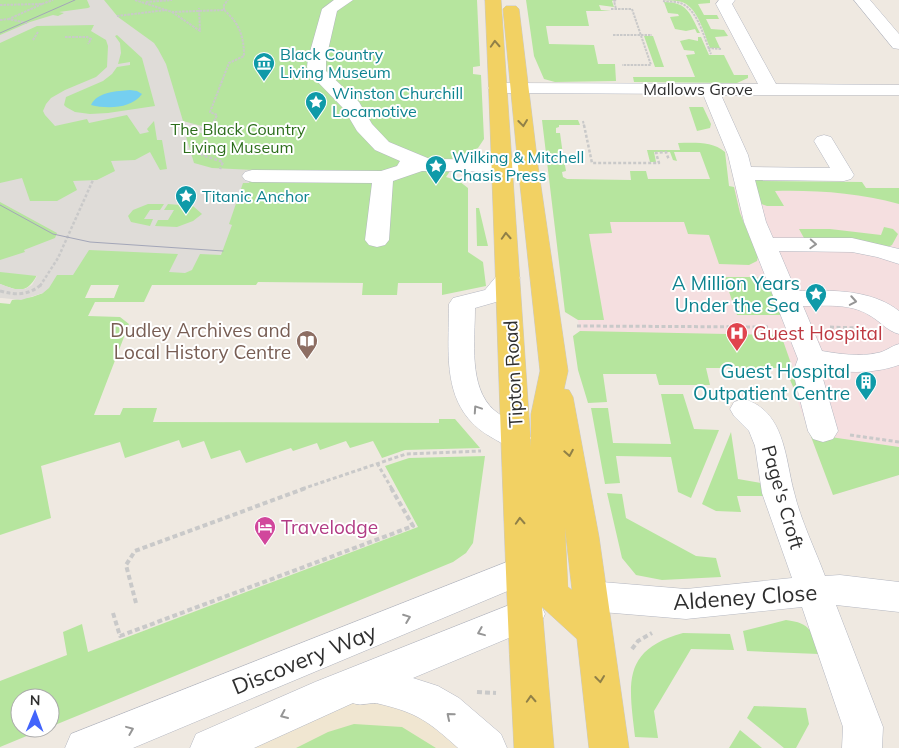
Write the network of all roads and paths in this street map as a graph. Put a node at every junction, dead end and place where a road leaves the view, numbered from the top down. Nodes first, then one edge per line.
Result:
1 (53, 0) edge
2 (134, 0) edge
3 (172, 0) edge
4 (228, 0) edge
5 (345, 0) edge
6 (493, 0) edge
7 (511, 0) edge
8 (616, 0) edge
9 (727, 0) edge
10 (862, 0) edge
11 (663, 1) dead end
12 (143, 2) junction
13 (42, 4) junction
14 (0, 5) edge
15 (611, 9) dead end
16 (616, 9) junction
17 (167, 10) junction
18 (199, 10) junction
19 (224, 10) junction
20 (172, 12) junction
21 (117, 16) dead end
22 (9, 19) junction
23 (0, 20) edge
24 (27, 23) dead end
25 (38, 32) dead end
26 (613, 35) dead end
27 (641, 35) junction
28 (652, 35) dead end
29 (698, 35) dead end
30 (702, 35) junction
31 (65, 37) dead end
32 (33, 40) dead end
33 (88, 44) dead end
34 (899, 44) edge
35 (711, 54) dead end
36 (622, 65) dead end
37 (497, 88) junction
38 (519, 88) junction
39 (710, 89) junction
40 (770, 89) junction
41 (899, 90) edge
42 (583, 121) dead end
43 (171, 124) dead end
44 (208, 130) dead end
45 (824, 141) dead end
46 (670, 160) dead end
47 (424, 164) junction
48 (515, 166) junction
49 (220, 169) dead end
50 (742, 174) junction
51 (252, 176) dead end
52 (383, 176) junction
53 (93, 180) dead end
54 (377, 240) dead end
55 (765, 245) junction
56 (894, 255) edge
57 (508, 278) junction
58 (0, 291) edge
59 (787, 299) junction
60 (574, 326) dead end
61 (899, 326) edge
62 (799, 327) junction
63 (863, 328) dead end
64 (899, 353) edge
65 (812, 359) junction
66 (553, 364) junction
67 (744, 409) dead end
68 (823, 431) joint
69 (516, 438) junction
70 (899, 442) edge
71 (491, 450) dead end
72 (377, 463) junction
73 (522, 570) junction
74 (813, 592) junction
75 (899, 597) edge
76 (136, 603) dead end
77 (539, 603) junction
78 (113, 613) dead end
79 (592, 614) junction
80 (313, 656) junction
81 (338, 691) junction
82 (869, 741) edge
83 (85, 748) edge
84 (210, 748) edge
85 (486, 748) edge
86 (534, 748) edge
87 (609, 748) edge

1 - 13 path
2 - 12 path
3 - 12 path
4 - 19 path
5 - 47 street
37 -> 6 main road, Tipton Road
7 - 38 main road, Tipton Road
8 - 16 path
9 - 40 street
10 - 34 street
11 - 30 path
12 - 17 path
13 - 14 path
13 - 22 path
15 - 16 path
16 - 27 path
17 - 20 path
17 - 21 path
18 - 19 path
18 - 20 path
18 - 20 path
19 - 49 path
22 - 23 path
22 - 24 path
25 - 32 path
26 - 27 path
27 - 28 path
27 - 36 path
29 - 30 path
30 - 35 path
31 - 33 path
37 - 38 street, Mallows Grove
37 - 48 main road, Tipton Road
38 - 39 street, Mallows Grove
38 -> 48 main road, Tipton Road
39 - 40 street, Mallows Grove
39 - 50 street
40 - 41 street, Mallows Grove
42 - 46 path
43 - 44 path
45 - 50 street
47 - 48 street
47 - 52 street
57 -> 48 main road, Tipton Road
48 - 66 main road, Tipton Road
50 - 55 street
51 - 52 street
52 - 54 street
53 - 58 path
55 -> 56 street
55 - 59 street
57 - 69 main road, Tipton Road
69 -> 57 street
59 -> 61 street
59 - 62 street
60 - 62 path
62 - 63 path
62 - 65 street
64 - 65 street
65 - 68 street
66 - 77 main road
66 -> 79 main road, Tipton Road
67 - 74 street, Page's Croft
68 - 70 path
73 -> 69 main road, Tipton Road
71 - 72 path
72 - 76 path
72 - 78 path
73 - 77 main road, Tipton Road
80 -> 73 street, Discovery Way
74 - 75 street, Aldeney Close
74 - 79 street, Aldeney Close
74 - 82 street, Page's Croft
77 - 79 main road
77 -> 81 street
86 -> 77 main road, Tipton Road
79 -> 87 main road, Tipton Road
80 - 81 street
83 -> 80 street, Discovery Way
81 -> 84 street
85 -> 81 street

